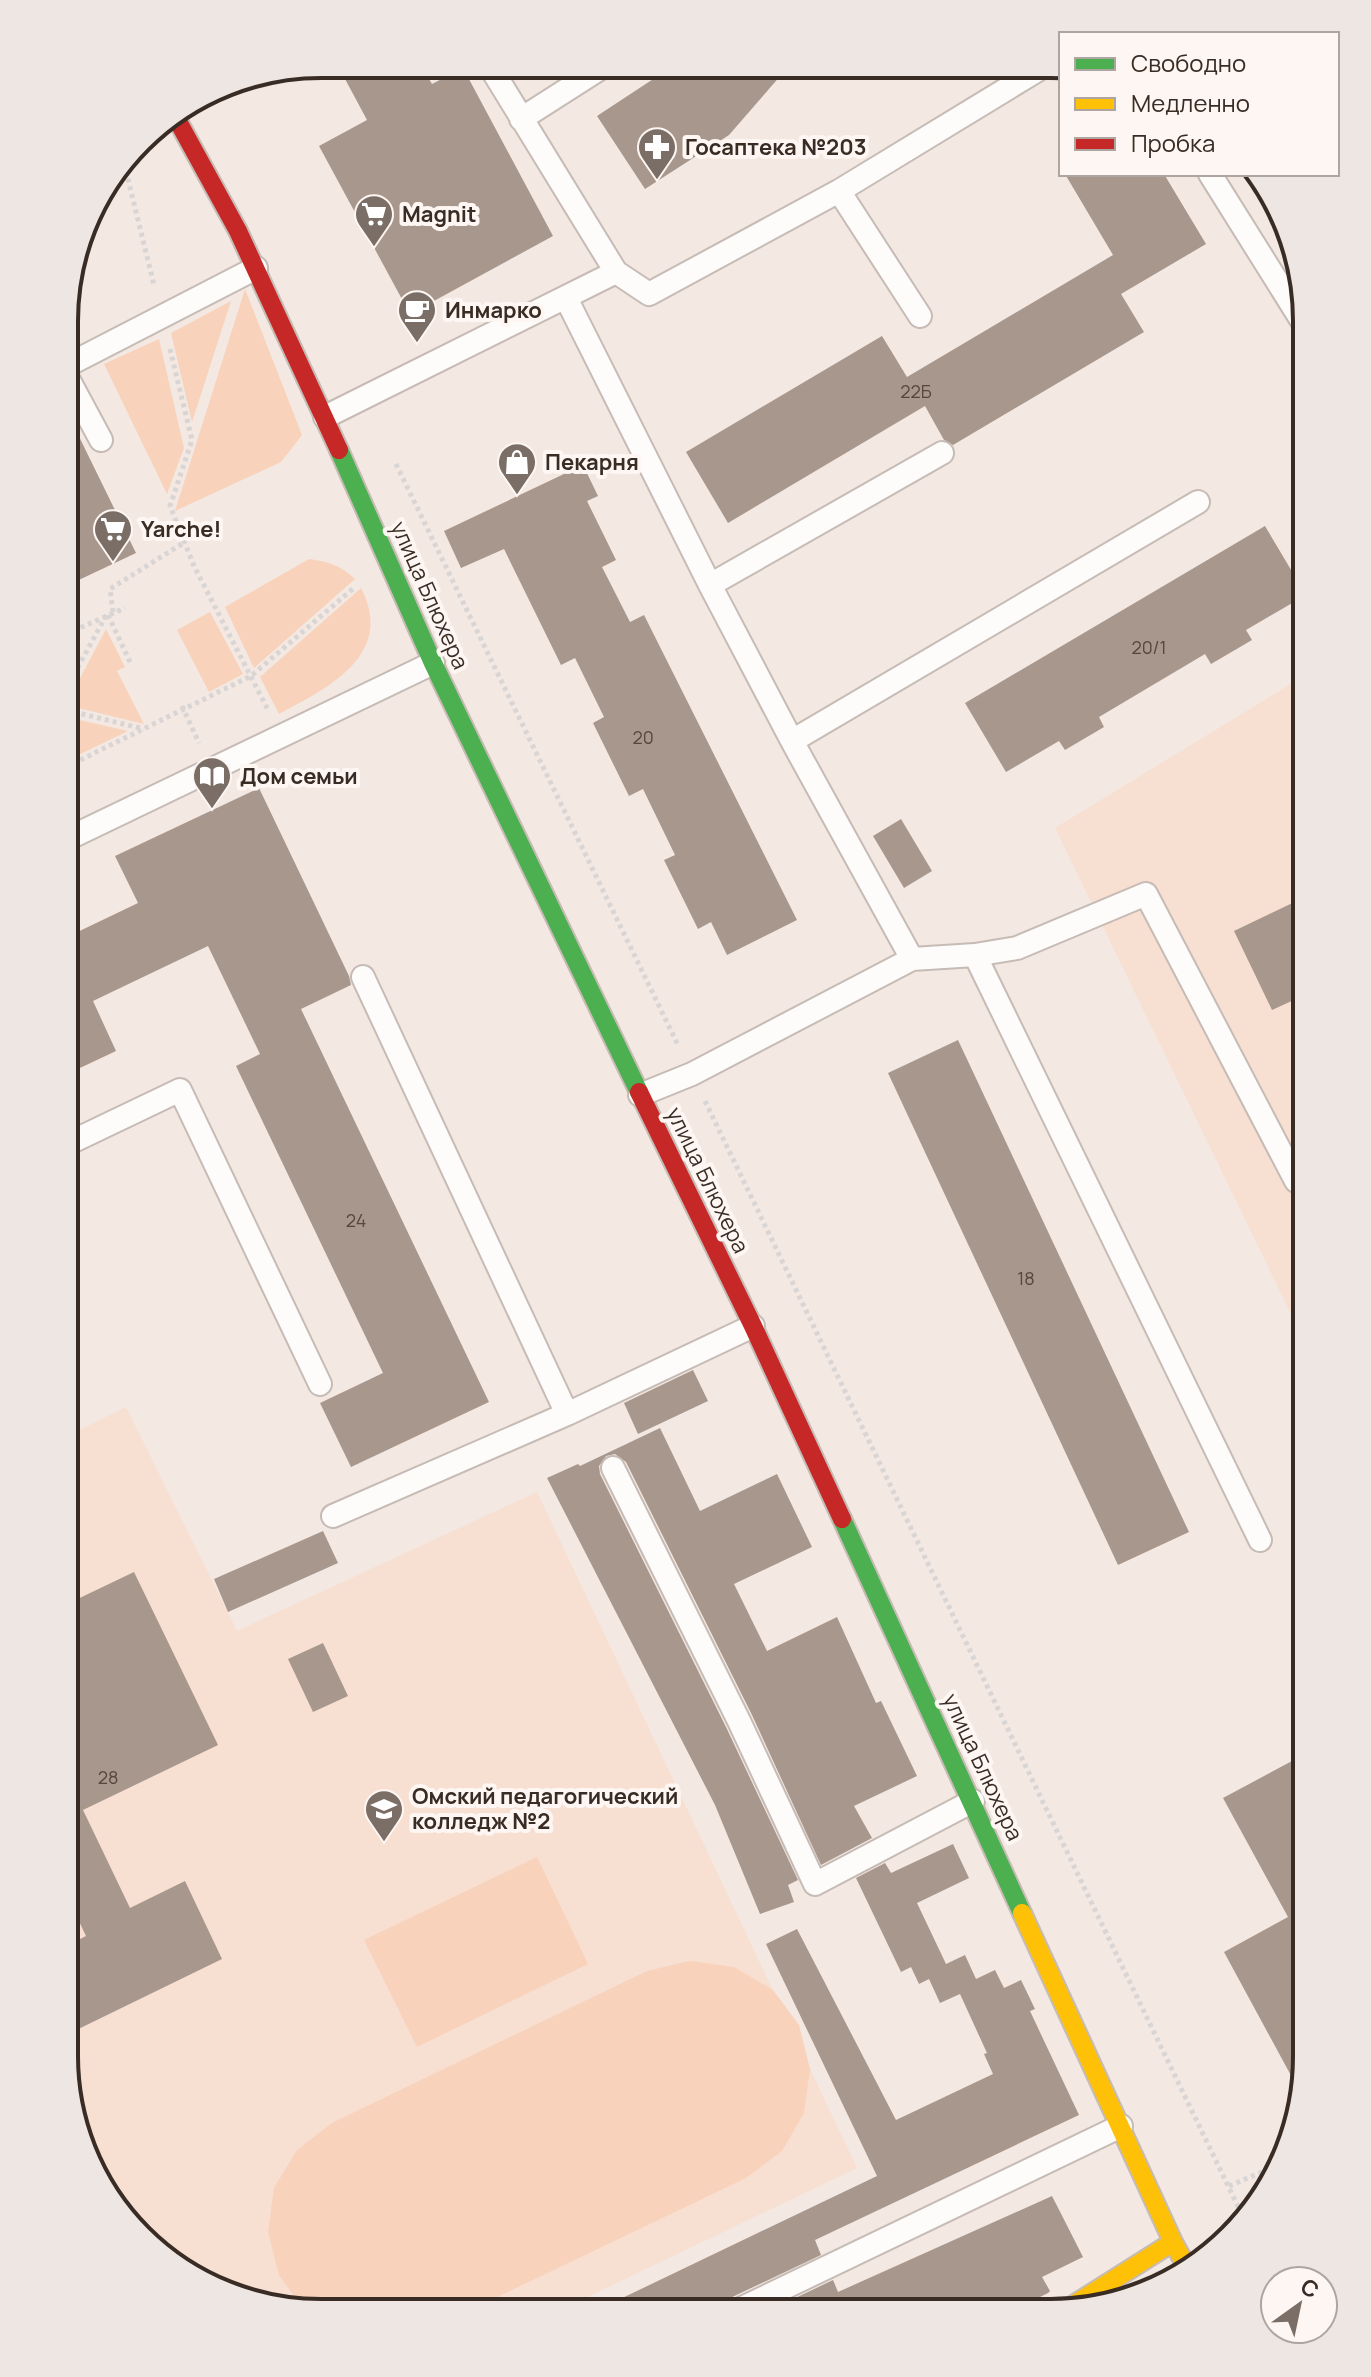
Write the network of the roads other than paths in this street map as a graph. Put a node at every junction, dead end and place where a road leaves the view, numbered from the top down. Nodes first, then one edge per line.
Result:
1 (497, 78) edge
2 (585, 78) edge
3 (1025, 78) edge
4 (521, 119) junction
5 (179, 124) edge
6 (1211, 176) edge
7 (839, 191) junction
8 (256, 268) junction
9 (616, 272) junction
10 (566, 298) junction
11 (1292, 305) edge
12 (920, 316) dead end
13 (78, 360) edge
14 (78, 397) edge
15 (325, 417) junction
16 (101, 440) dead end
17 (942, 453) dead end
18 (1198, 502) dead end
19 (710, 585) junction
20 (433, 663) junction
21 (792, 741) junction
22 (78, 834) edge
23 (975, 955) junction
24 (912, 959) junction
25 (363, 977) dead end
26 (640, 1095) junction
27 (78, 1139) edge
28 (1293, 1174) edge
29 (753, 1326) junction
30 (320, 1384) dead end
31 (567, 1414) junction
32 (613, 1468) dead end
33 (333, 1516) dead end
34 (1260, 1540) dead end
35 (973, 1801) junction
36 (1121, 2126) junction
37 (1173, 2242) junction
38 (1183, 2259) edge
39 (1088, 2296) edge
40 (761, 2299) edge

1 - 4 lane
2 - 4 lane
3 - 7 lane
4 - 9 lane
5 - 8 street, улица Блюхера
6 - 11 lane
7 - 9 lane
7 - 12 lane
8 - 13 lane
8 - 15 street, улица Блюхера
9 - 10 lane
10 - 15 lane
10 - 19 lane
14 - 16 lane
15 - 20 street, улица Блюхера
17 - 19 lane
18 - 21 lane
19 - 21 lane
20 - 22 lane
20 - 26 street, улица Блюхера
21 - 24 lane
23 - 24 lane
23 - 28 lane
23 - 34 lane
24 - 26 lane
25 - 31 lane
26 - 29 street, улица Блюхера
27 - 30 lane
29 - 31 lane
29 - 35 street, улица Блюхера
31 - 33 lane
32 - 35 lane
35 - 36 street, улица Блюхера
36 - 37 street, улица Блюхера
36 - 40 lane
37 - 38 street, улица Блюхера
37 - 39 street

